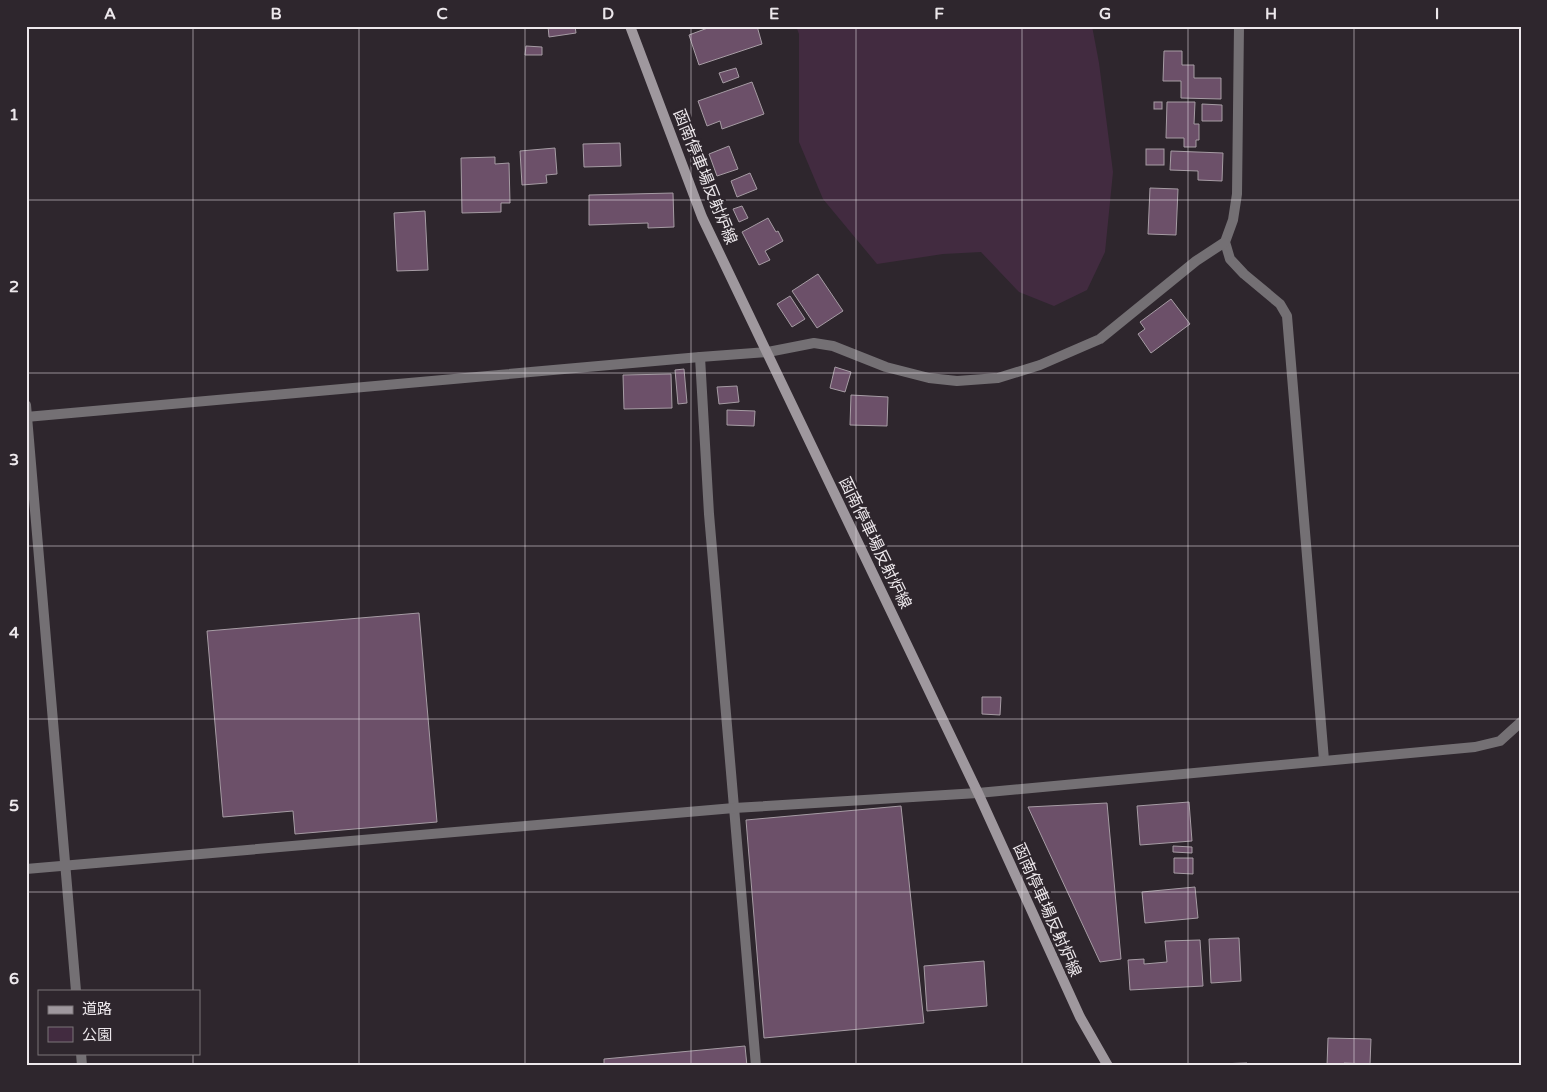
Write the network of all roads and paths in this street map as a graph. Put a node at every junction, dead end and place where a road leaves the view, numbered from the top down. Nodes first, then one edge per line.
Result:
1 (630, 26) edge
2 (1239, 26) edge
3 (1226, 242) junction
4 (768, 352) junction
5 (700, 357) junction
6 (26, 405) edge
7 (27, 417) edge
8 (1521, 722) edge
9 (1324, 760) junction
10 (978, 793) junction
11 (734, 808) junction
12 (66, 866) junction
13 (26, 870) edge
14 (76, 990) edge
15 (756, 1066) edge
16 (1108, 1066) edge

1 - 4 main road, 函南停車場反射炉線
2 - 3 street
3 - 4 street
3 - 9 street
4 - 5 street
4 - 10 main road, 函南停車場反射炉線
5 - 7 street
5 - 11 street
6 - 7 street
7 - 12 street
8 - 9 street
9 - 10 street
10 - 11 street
10 - 16 main road, 函南停車場反射炉線
11 - 12 street
11 - 15 street
12 - 13 street
12 - 14 street

